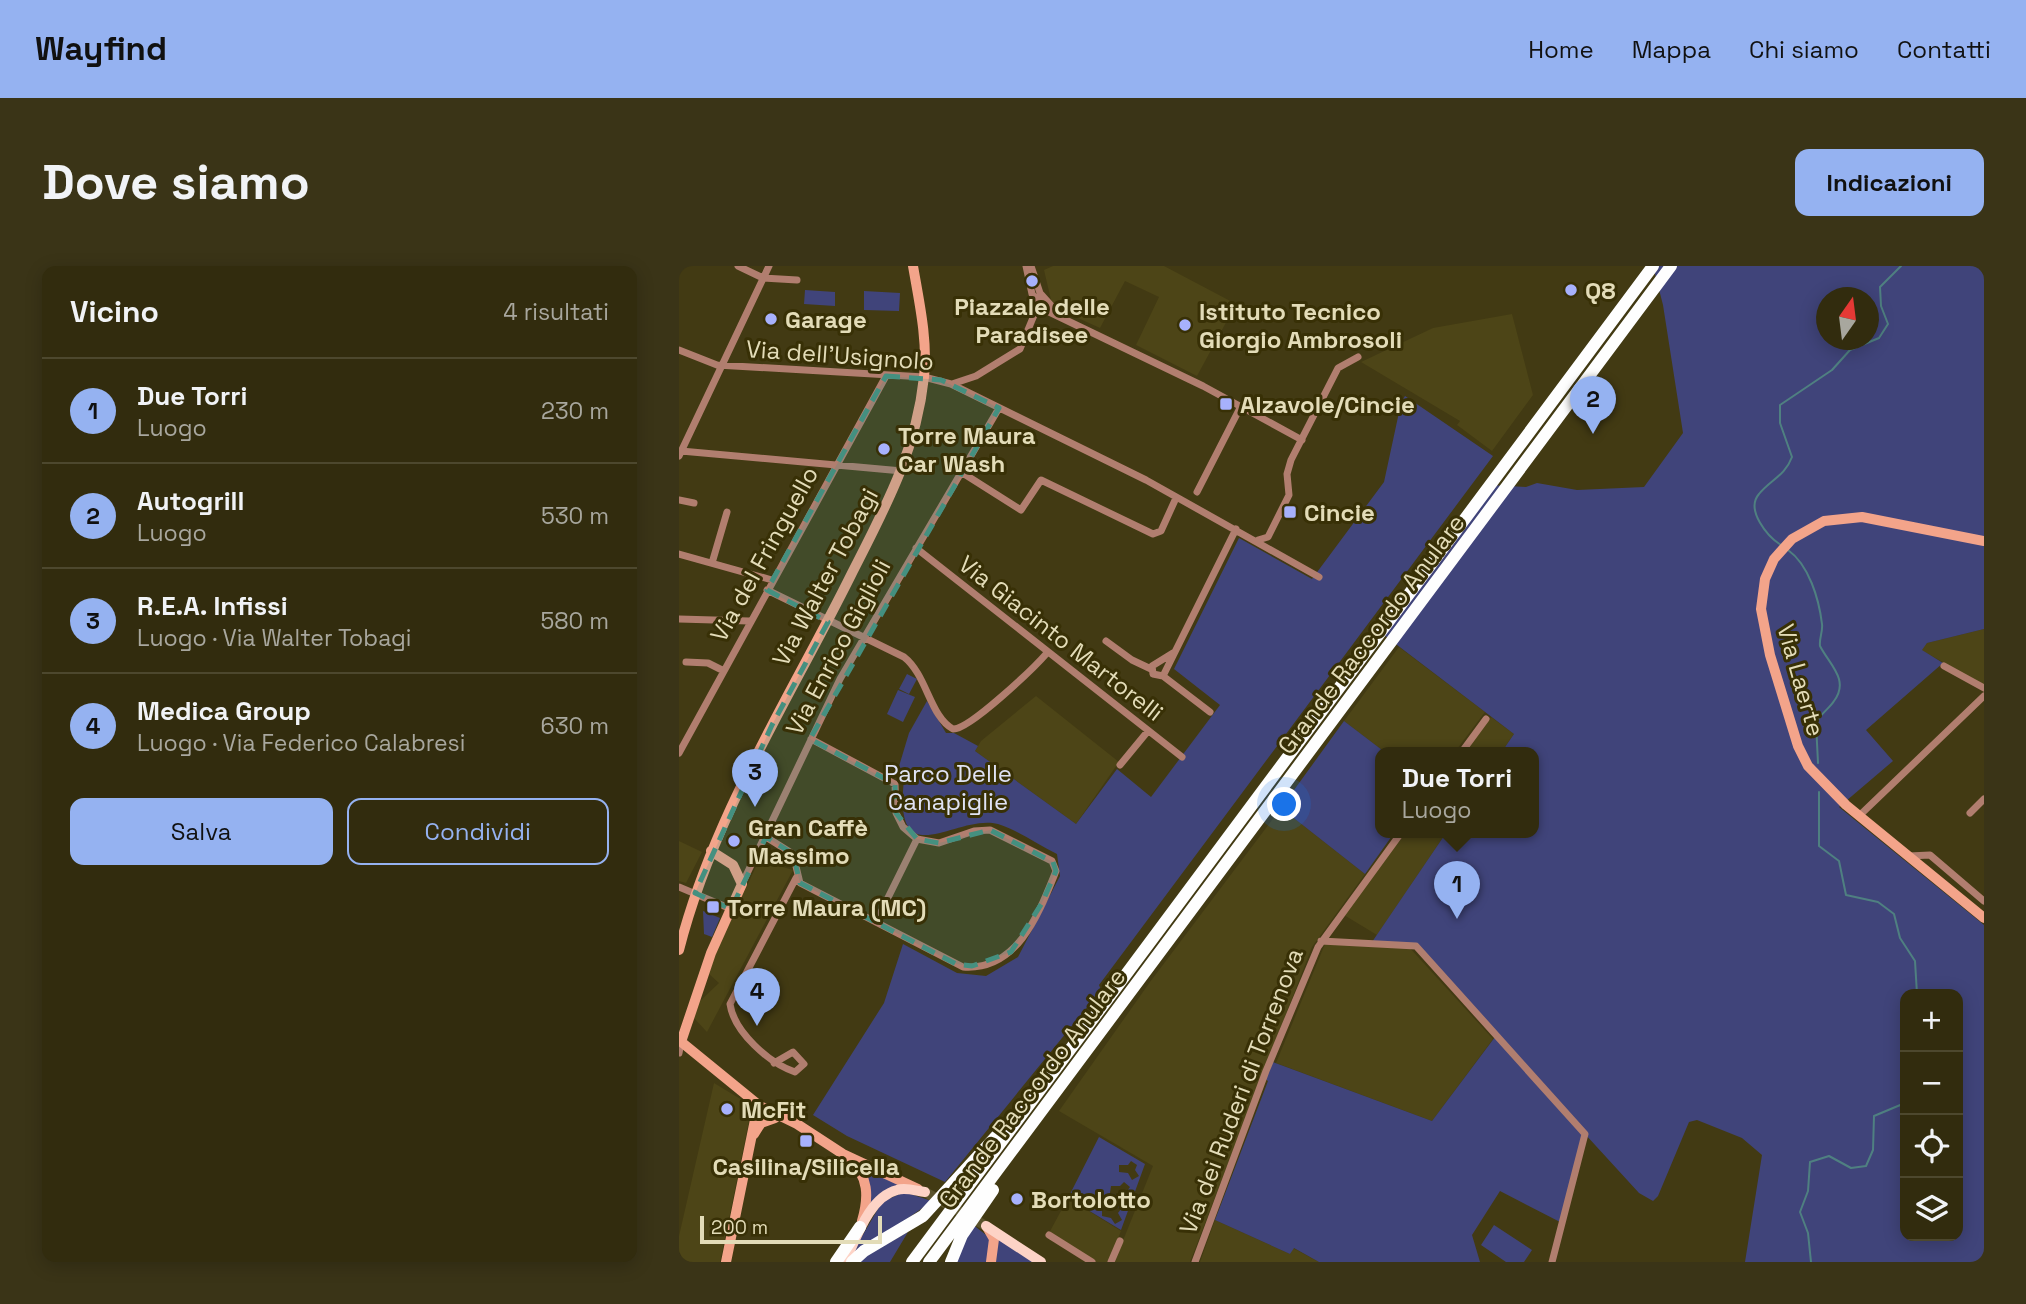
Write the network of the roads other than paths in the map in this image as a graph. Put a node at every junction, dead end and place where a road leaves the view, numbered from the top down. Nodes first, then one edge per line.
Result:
1 (739, 266) edge
2 (769, 266) edge
3 (913, 266) edge
4 (1026, 266) edge
5 (1031, 266) edge
6 (1653, 266) edge
7 (1671, 266) edge
8 (762, 278) junction
9 (797, 281) dead end
10 (1040, 300) junction
11 (679, 351) edge
12 (1358, 357) dead end
13 (720, 365) junction
14 (886, 376) junction
15 (924, 377) junction
16 (952, 384) junction
17 (1241, 406) junction
18 (999, 408) junction
19 (1302, 440) junction
20 (680, 454) edge
21 (836, 465) junction
22 (898, 471) junction
23 (961, 472) junction
24 (1197, 492) dead end
25 (1176, 498) junction
26 (679, 500) edge
27 (694, 503) dead end
28 (727, 512) dead end
29 (1236, 529) junction
30 (1258, 540) junction
31 (1984, 541) edge
32 (916, 548) junction
33 (679, 554) edge
34 (712, 563) junction
35 (1319, 577) dead end
36 (772, 580) junction
37 (767, 590) junction
38 (679, 619) edge
39 (749, 621) junction
40 (828, 622) junction
41 (865, 636) junction
42 (1106, 640) dead end
43 (1175, 651) junction
44 (1047, 653) junction
45 (686, 663) dead end
46 (1944, 666) dead end
47 (1151, 669) junction
48 (722, 670) junction
49 (1163, 676) junction
50 (1984, 688) edge
51 (1984, 696) edge
52 (1210, 712) dead end
53 (1486, 719) dead end
54 (1148, 731) junction
55 (810, 739) junction
56 (1465, 747) edge
57 (679, 753) edge
58 (1182, 757) dead end
59 (1120, 765) dead end
60 (1984, 799) edge
61 (1970, 813) dead end
62 (1859, 816) junction
63 (766, 837) junction
64 (1397, 838) edge
65 (917, 839) junction
66 (711, 851) junction
67 (1909, 856) junction
68 (796, 878) junction
69 (742, 884) junction
70 (679, 887) edge
71 (695, 893) junction
72 (1984, 901) edge
73 (731, 909) junction
74 (1984, 918) edge
75 (876, 922) junction
76 (681, 936) edge
77 (1321, 941) junction
78 (679, 950) edge
79 (680, 1045) edge
80 (774, 1063) dead end
81 (1060, 1088) junction
82 (1033, 1099) junction
83 (758, 1105) junction
84 (775, 1118) junction
85 (752, 1137) junction
86 (825, 1143) junction
87 (843, 1154) junction
88 (925, 1192) joint
89 (986, 1226) joint
90 (860, 1227) junction
91 (1049, 1235) dead end
92 (1120, 1241) dead end
93 (726, 1262) edge
94 (836, 1262) edge
95 (845, 1262) edge
96 (852, 1262) edge
97 (912, 1262) edge
98 (929, 1262) edge
99 (951, 1262) edge
100 (991, 1262) edge
101 (1041, 1262) edge
102 (1092, 1262) edge
103 (1111, 1262) edge
104 (1195, 1262) edge
105 (1552, 1262) edge

1 - 8 street
2 - 8 street
3 - 15 street, Via Walter Tobagi
4 - 10 street
5 - 10 street
6 - 82 highway, Grande Raccordo Anulare
7 - 81 highway, Grande Raccordo Anulare
8 - 9 street
8 - 13 street
10 - 16 street
10 - 17 street
11 - 13 street, Via dell'Usignolo
12 - 19 street
13 - 14 street, Via dell'Usignolo
13 - 20 street
14 - 15 street, Via dell'Usignolo
14 - 21 street, Via del Fringuello
15 - 16 street, Via dell'Usignolo
15 - 22 street, Via Walter Tobagi
16 - 18 street, Via dell'Usignolo
17 - 19 street
17 - 24 street
18 - 23 street, Via Enrico Giglioli
18 - 25 street, Via dell'Usignolo
19 - 30 street
20 - 21 street
21 - 22 street
21 - 36 street, Via del Fringuello
22 - 40 street, Via Walter Tobagi
23 - 25 street
23 - 32 street, Via Enrico Giglioli
25 - 29 street, Via dell'Usignolo
26 - 27 street
28 - 34 street
29 - 30 street, Via dell'Usignolo
29 - 43 street
30 - 35 street, Via dell'Usignolo
31 - 62 street, Via Laerte
32 - 41 street, Via Enrico Giglioli
32 - 44 street, Via Giacinto Martorelli
33 - 34 street
34 - 36 street
36 - 37 street, Via del Fringuello
37 - 39 street, Via del Fringuello
37 - 40 street
38 - 39 street
39 - 48 street, Via del Fringuello
40 - 41 street
40 - 66 street, Via Walter Tobagi
41 - 44 street
41 - 55 street, Via Enrico Giglioli
42 - 47 street
43 - 47 street
43 - 49 street
44 - 54 street, Via Giacinto Martorelli
45 - 48 street
46 - 50 street
47 - 49 street
48 - 57 street, Via del Fringuello
49 - 52 street
51 - 62 street
53 - 56 street
54 - 58 street, Via Giacinto Martorelli
54 - 59 street
55 - 63 street, Via Enrico Giglioli
55 - 65 street
60 - 61 street
62 - 67 street, Via Laerte
63 - 68 street
63 - 69 street, Via Enrico Giglioli
64 - 77 street, Via dei Ruderi di Torrenova
65 - 75 street
65 - 75 street
66 - 69 street
66 - 71 street, Via Walter Tobagi
67 - 72 street
67 - 74 street, Via Laerte
68 - 75 street
68 - 80 street
69 - 73 street, Via Enrico Giglioli
70 - 71 street
71 - 73 street
71 - 76 street, Via Walter Tobagi
73 - 79 street, Via Enrico Giglioli
76 - 78 street, Via Walter Tobagi
77 - 104 street, Via dei Ruderi di Torrenova
77 - 105 street
79 - 83 street
81 - 98 highway, Grande Raccordo Anulare
81 - 99 highway
82 - 96 highway
82 - 97 highway, Grande Raccordo Anulare
83 - 84 street
83 - 85 street
83 - 86 street
84 - 85 street
84 - 86 street
85 - 93 street
86 - 87 street
87 - 88 street
87 - 90 street
88 - 90 main road
89 - 100 street
89 - 101 main road
90 - 94 highway
90 - 95 main road
91 - 102 street
92 - 103 street

